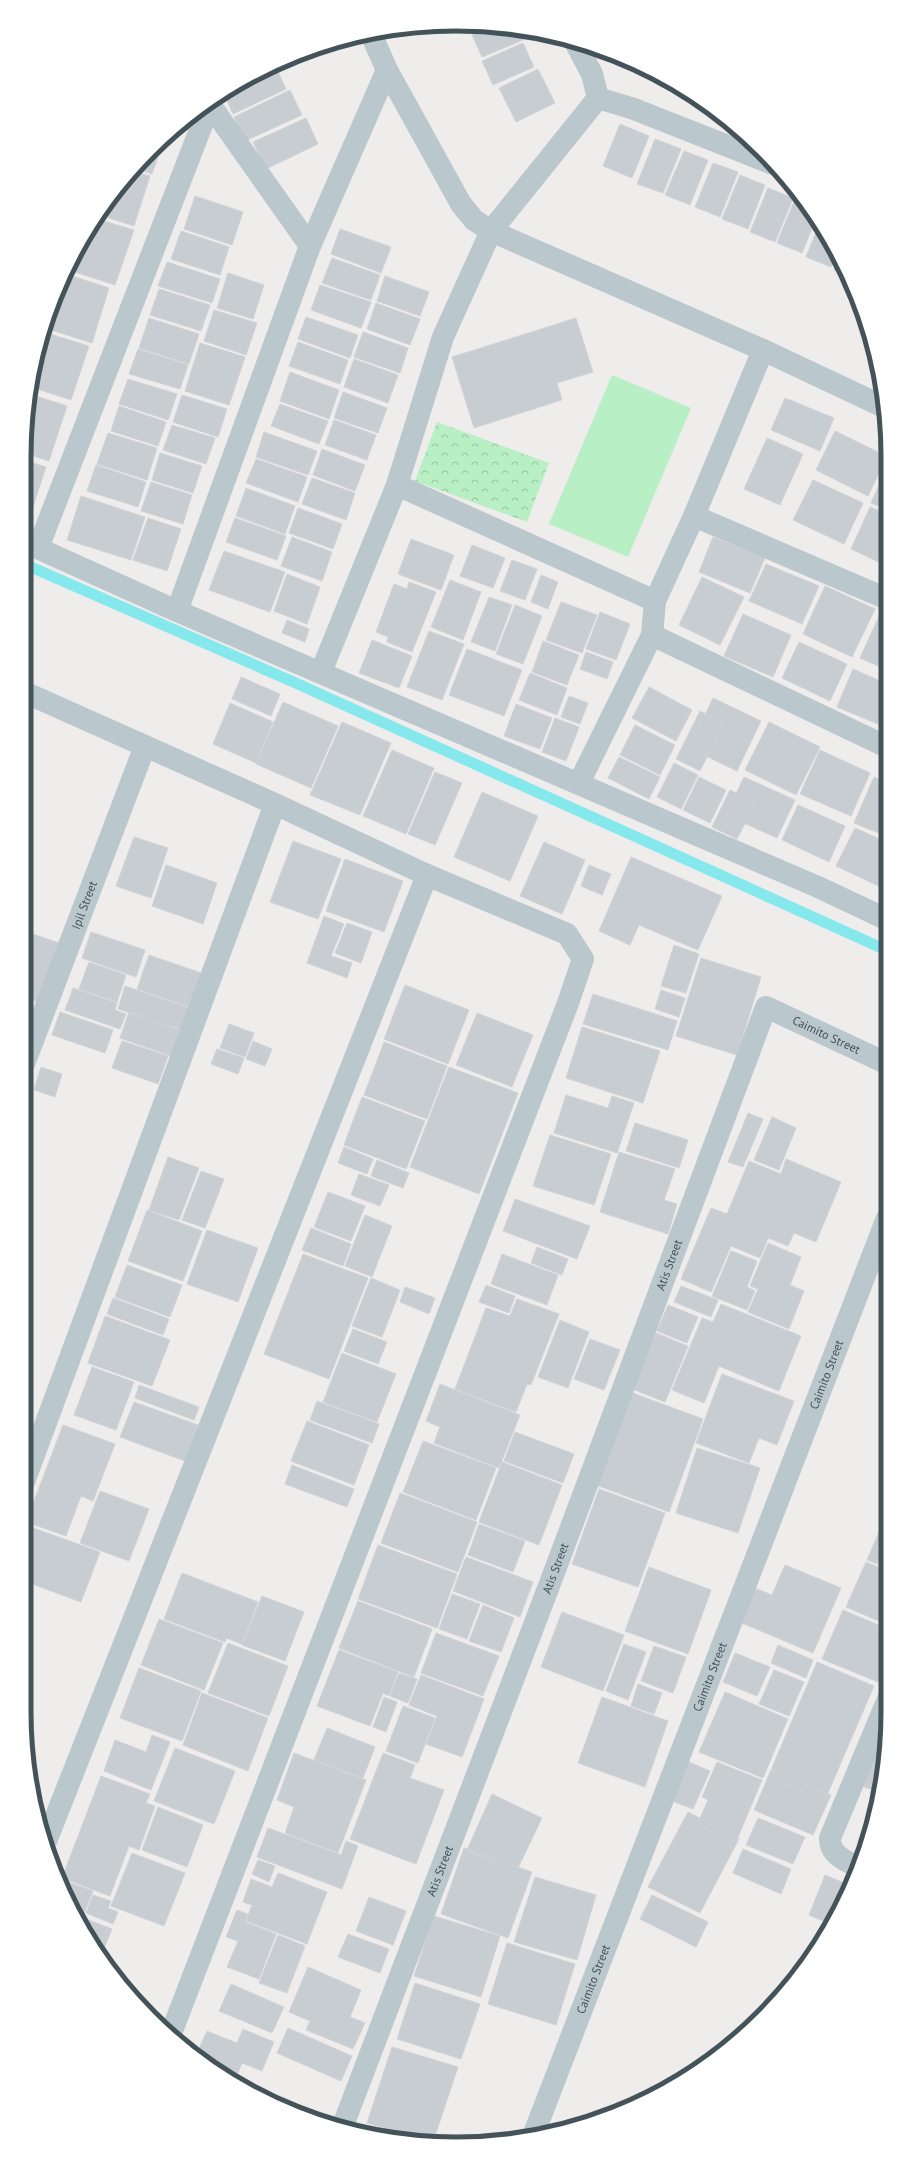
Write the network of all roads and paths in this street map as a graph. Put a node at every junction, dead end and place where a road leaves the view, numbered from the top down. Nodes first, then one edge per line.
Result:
1 (373, 39) edge
2 (579, 49) edge
3 (387, 70) junction
4 (598, 98) junction
5 (212, 108) edge
6 (205, 113) edge
7 (729, 136) edge
8 (753, 151) edge
9 (491, 231) junction
10 (310, 246) junction
11 (763, 350) junction
12 (877, 404) edge
13 (397, 485) junction
14 (694, 516) junction
15 (31, 545) edge
16 (881, 596) edge
17 (655, 601) junction
18 (177, 611) junction
19 (652, 635) junction
20 (321, 672) junction
21 (31, 695) edge
22 (881, 744) edge
23 (145, 746) junction
24 (579, 782) junction
25 (275, 804) junction
26 (427, 875) junction
27 (881, 917) edge
28 (766, 1007) joint
29 (31, 1046) edge
30 (881, 1061) edge
31 (881, 1234) edge
32 (31, 1463) edge
33 (881, 1723) edge
34 (49, 1834) edge
35 (853, 1865) edge
36 (173, 2029) edge
37 (344, 2122) edge
38 (536, 2129) edge

1 - 3 street
2 - 4 street
3 - 9 street
3 - 10 street
4 - 7 street
4 - 9 street
5 - 10 street
6 - 15 street
7 - 8 street
9 - 11 street
9 - 13 street
10 - 18 street
11 - 12 street
11 - 14 street
13 - 17 street
13 - 20 street
14 - 16 street
14 - 17 street
15 - 18 street
17 - 19 street
18 - 20 street
19 - 22 street
19 - 24 street
20 - 24 street
21 - 23 street
23 - 25 street
23 - 29 street, Ipil Street
24 - 27 street
25 - 26 street
25 - 32 street
26 - 34 street
26 - 36 street
28 - 30 street, Caimito Street
28 - 37 street, Atis Street
31 - 38 street, Caimito Street
33 - 35 street

